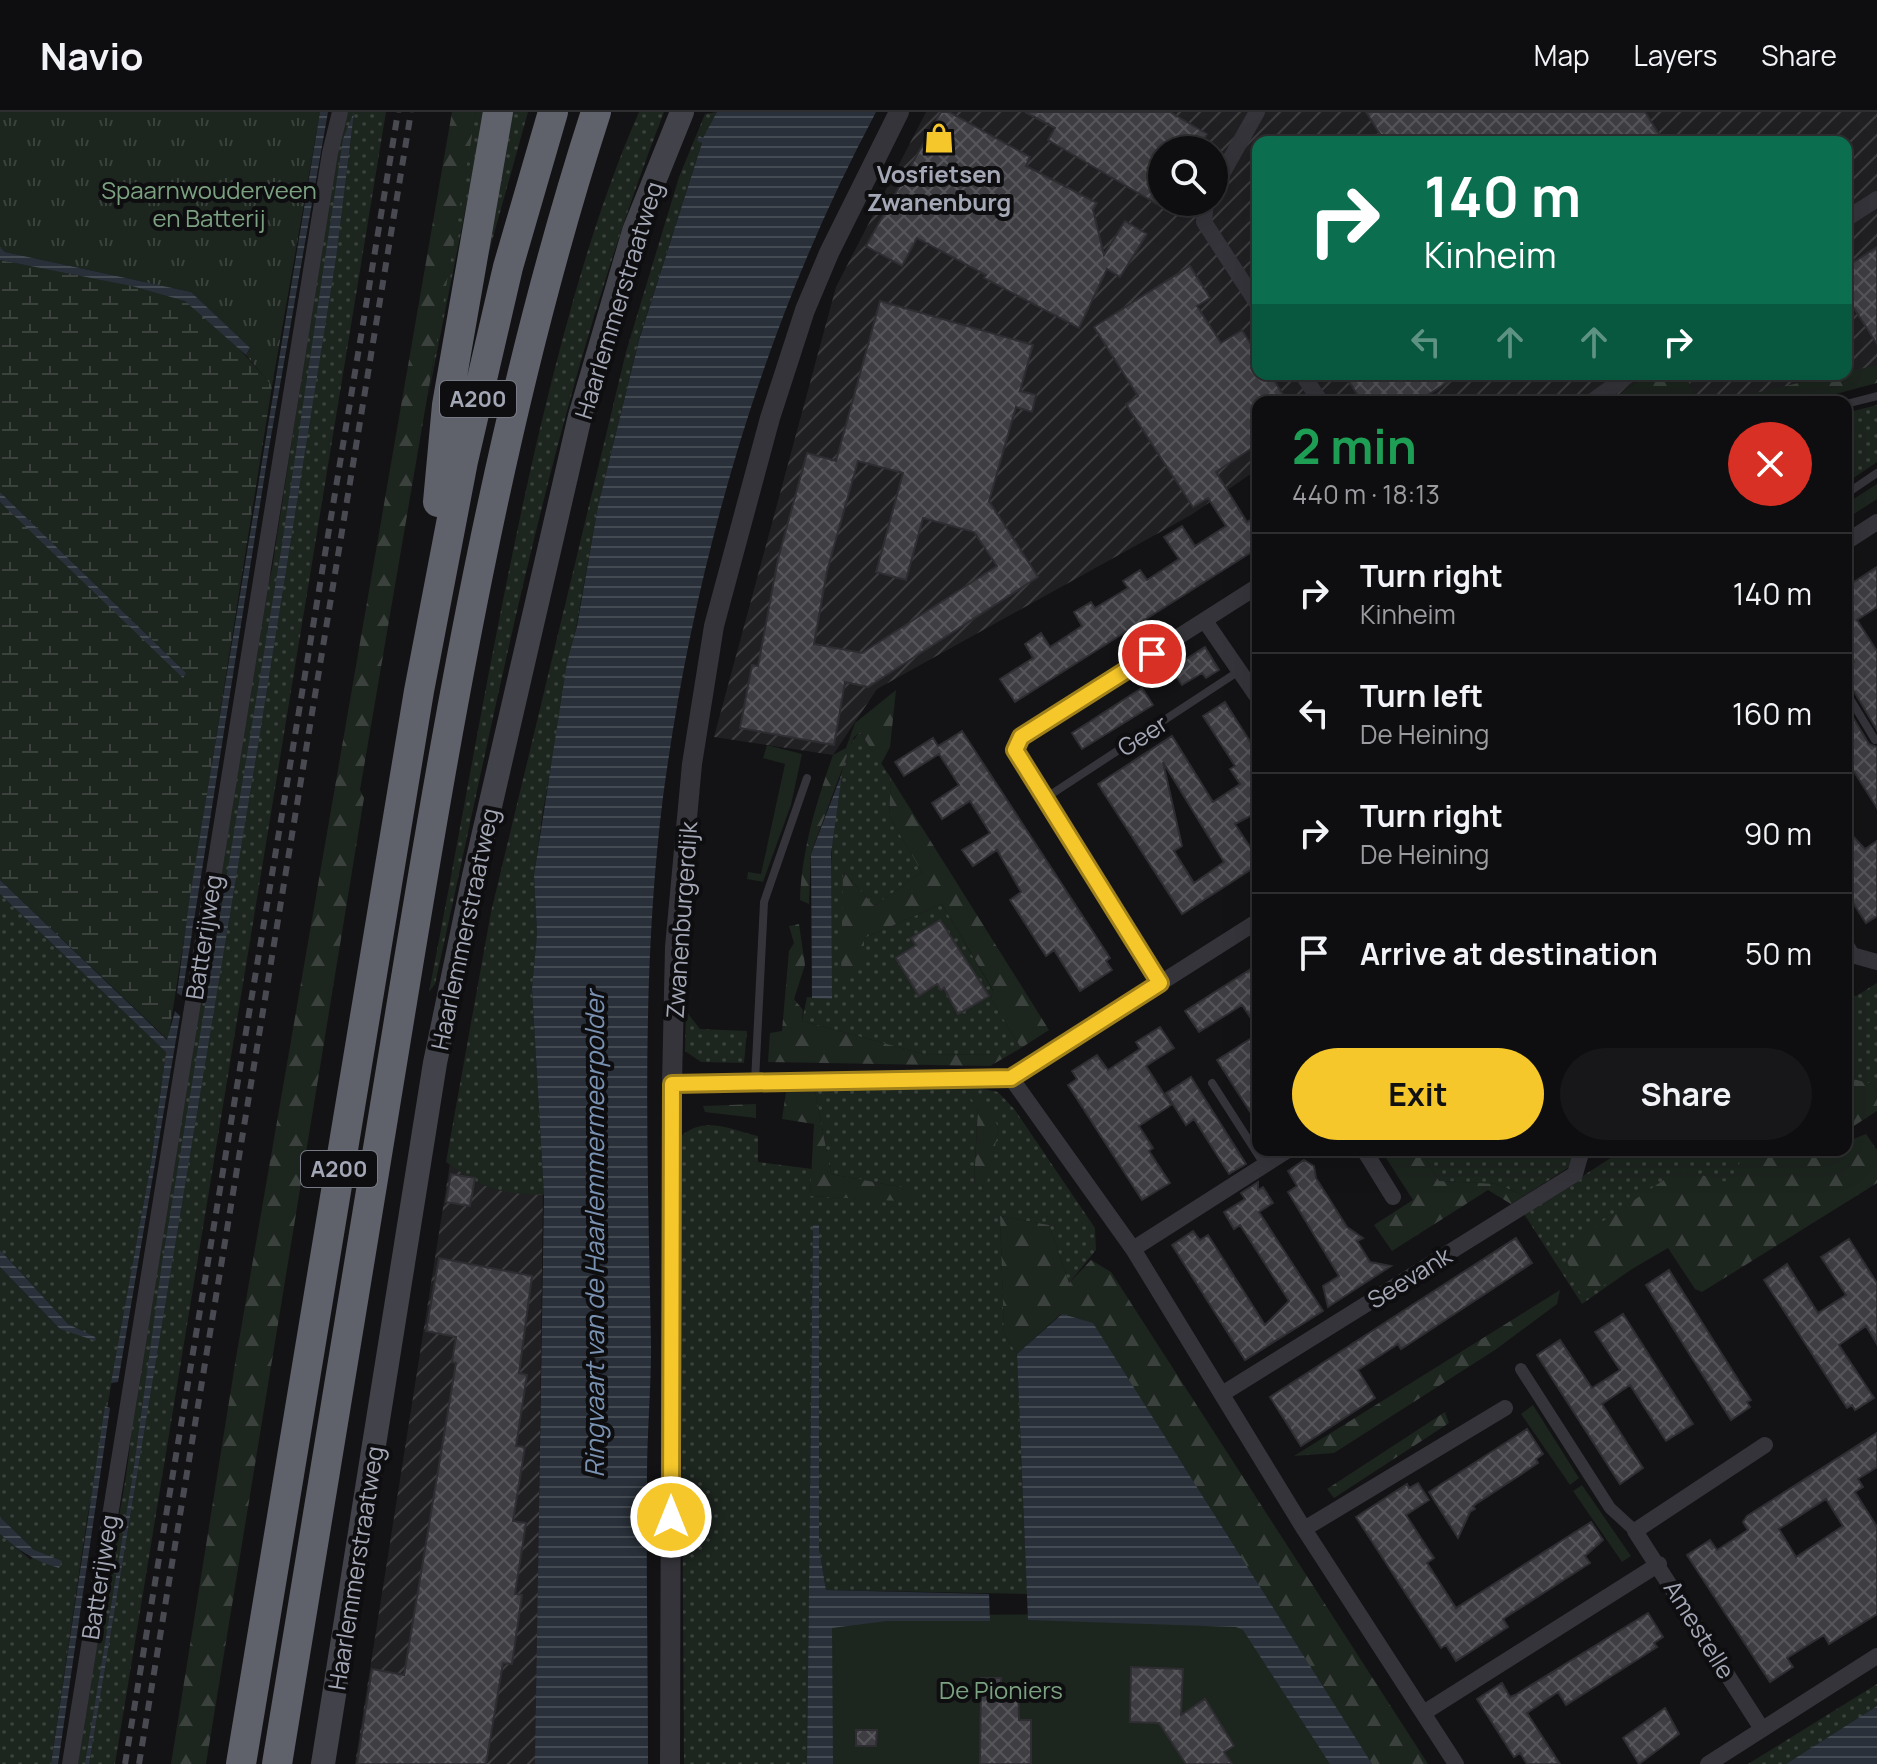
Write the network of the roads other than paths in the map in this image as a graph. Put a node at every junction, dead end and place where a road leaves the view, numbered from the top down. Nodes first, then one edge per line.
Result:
1 (340, 112) edge
2 (498, 112) edge
3 (553, 112) edge
4 (596, 112) edge
5 (608, 112) edge
6 (682, 112) edge
7 (899, 112) edge
8 (1257, 112) edge
9 (1228, 163) edge
10 (575, 174) junction
11 (1877, 199) edge
12 (1852, 215) edge
13 (1205, 216) edge
14 (1252, 296) edge
15 (1622, 380) edge
16 (1599, 396) edge
17 (1877, 396) edge
18 (1852, 402) edge
19 (1877, 473) edge
20 (1852, 490) edge
21 (1877, 522) edge
22 (1852, 538) edge
23 (1252, 590) edge
24 (1205, 621) junction
25 (1240, 670) junction
26 (1252, 689) edge
27 (419, 691) junction
28 (1852, 702) edge
29 (1875, 740) edge
30 (807, 778) dead end
31 (1044, 799) junction
32 (1252, 925) edge
33 (1852, 955) edge
34 (1877, 962) edge
35 (1160, 983) junction
36 (1011, 1078) junction
37 (755, 1081) junction
38 (1212, 1083) dead end
39 (672, 1084) junction
40 (1252, 1145) edge
41 (1259, 1156) edge
42 (1279, 1156) edge
43 (1368, 1156) edge
44 (1580, 1156) edge
45 (1265, 1165) junction
46 (1393, 1197) dead end
47 (1133, 1249) junction
48 (1521, 1369) dead end
49 (1222, 1394) junction
50 (1505, 1408) dead end
51 (1765, 1445) dead end
52 (1304, 1529) junction
53 (1635, 1531) junction
54 (1659, 1564) junction
55 (1877, 1656) edge
56 (1425, 1712) junction
57 (1762, 1729) junction
58 (70, 1764) edge
59 (241, 1764) edge
60 (277, 1764) edge
61 (323, 1764) edge
62 (670, 1764) edge
63 (1456, 1764) edge
64 (1708, 1764) edge

1 - 58 street, Batterijweg
2 - 27 highway, A200
3 - 27 highway, A200
4 - 10 highway, A200
5 - 10 highway, A200
6 - 61 main road, Haarlemmerstraatweg
7 - 39 street, Zwanenburgerdijk
8 - 9 street
10 - 60 highway, A200
11 - 12 street
13 - 14 street
15 - 16 street
17 - 18 lane
19 - 20 lane
21 - 22 street
23 - 24 street
24 - 25 street
24 - 31 street
25 - 26 street
25 - 31 lane, Geer
27 - 59 highway, A200
28 - 29 lane
30 - 37 lane
31 - 35 street
32 - 35 street
33 - 34 street
35 - 36 street
36 - 37 street
36 - 47 street
37 - 39 street
38 - 40 lane
39 - 62 street, Zwanenburgerdijk
41 - 45 lane
42 - 45 street
43 - 46 street
44 - 49 street, Seevank
45 - 47 street
47 - 49 street
48 - 53 street, Amestelle
49 - 52 street
50 - 52 street
51 - 53 street
52 - 56 street
53 - 54 street, Amestelle
54 - 56 street
54 - 57 street, Amestelle
55 - 57 street
56 - 63 street
57 - 64 street

